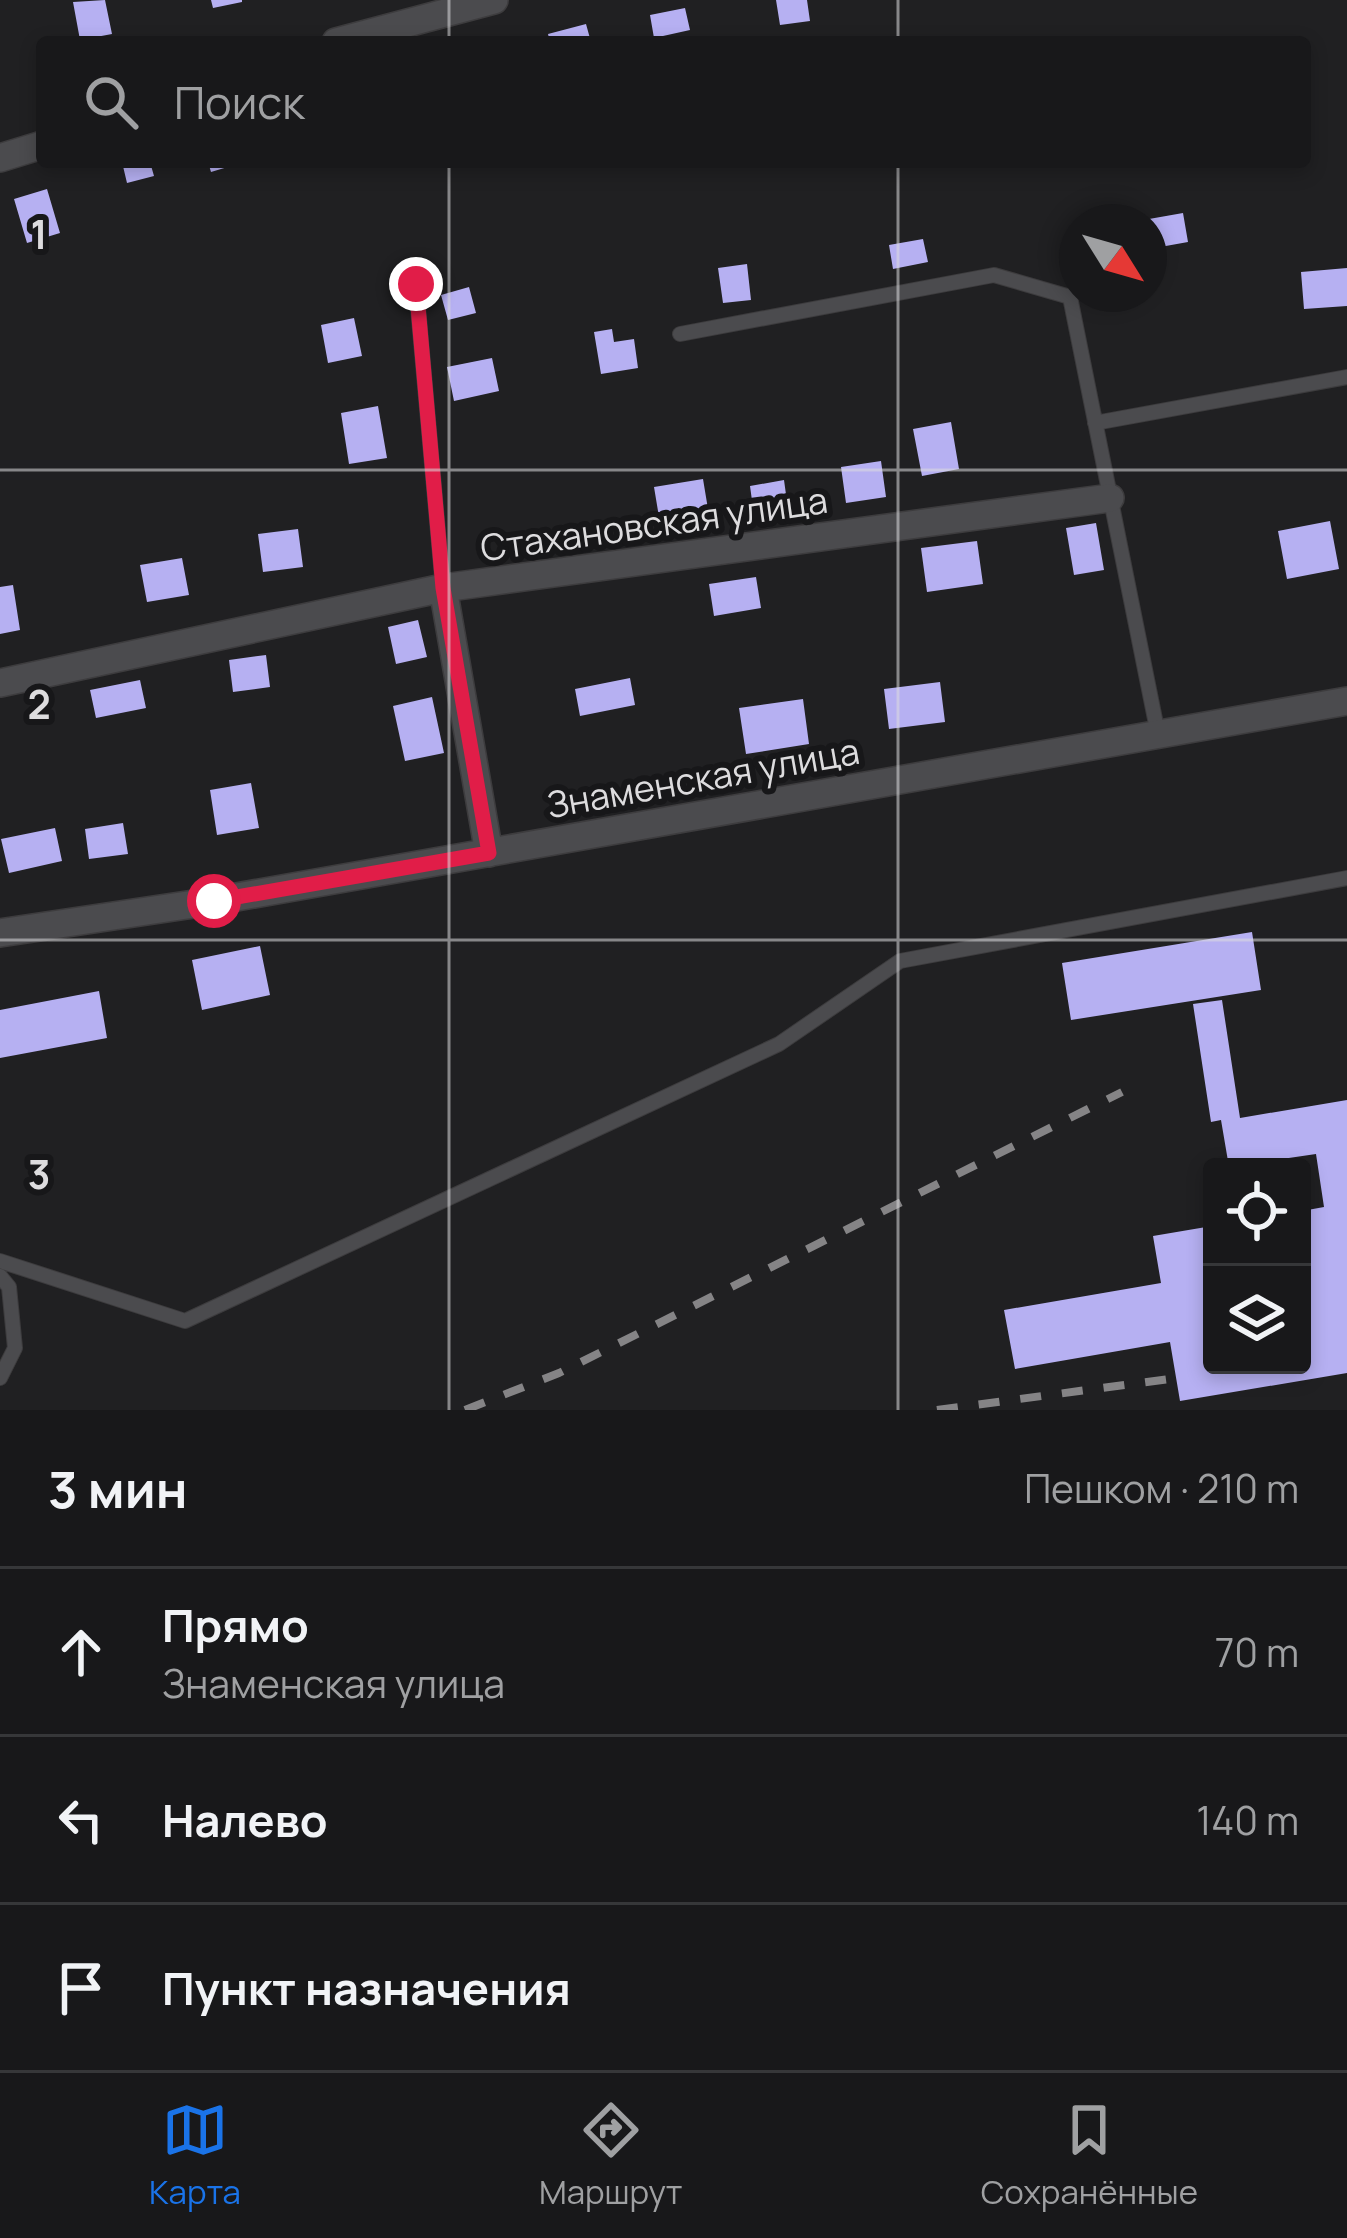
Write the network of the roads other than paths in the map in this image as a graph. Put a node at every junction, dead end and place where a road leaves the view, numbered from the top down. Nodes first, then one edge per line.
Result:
1 (494, 0) edge
2 (425, 8) edge
3 (352, 36) edge
4 (36, 147) edge
5 (0, 158) edge
6 (416, 284) dead end
7 (680, 334) dead end
8 (1347, 377) edge
9 (1095, 423) junction
10 (1111, 498) junction
11 (443, 588) junction
12 (0, 683) edge
13 (1347, 701) edge
14 (1158, 734) junction
15 (489, 853) junction
16 (1347, 878) edge
17 (0, 933) edge
18 (0, 1261) edge
19 (0, 1276) edge
20 (0, 1378) edge

1 - 2 street
2 - 3 street
4 - 5 street
6 - 11 lane
7 - 9 lane
8 - 9 lane
9 - 10 lane
10 - 11 street, Стахановская улица
10 - 14 lane
11 - 12 street, Стахановская улица
11 - 15 street
13 - 14 street, Знаменская улица
14 - 15 street, Знаменская улица
15 - 17 street, Знаменская улица
16 - 18 lane
19 - 20 lane

